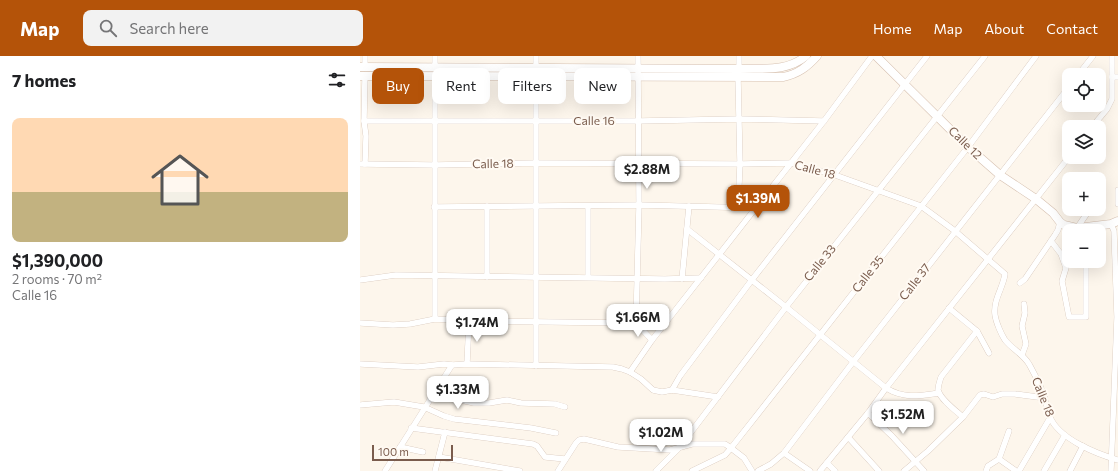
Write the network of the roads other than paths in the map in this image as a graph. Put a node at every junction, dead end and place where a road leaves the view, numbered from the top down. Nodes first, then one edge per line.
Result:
1 (365, 56) edge
2 (435, 56) edge
3 (536, 56) edge
4 (638, 56) edge
5 (739, 56) edge
6 (806, 56) edge
7 (817, 56) edge
8 (872, 56) edge
9 (876, 56) edge
10 (927, 56) edge
11 (985, 56) edge
12 (1036, 56) edge
13 (1093, 56) edge
14 (1112, 56) edge
15 (435, 66) junction
16 (362, 67) edge
17 (536, 68) edge
18 (638, 68) junction
19 (1084, 68) edge
20 (498, 70) edge
21 (566, 71) edge
22 (566, 73) edge
23 (738, 73) junction
24 (363, 76) edge
25 (432, 76) edge
26 (638, 77) junction
27 (1115, 77) edge
28 (905, 84) junction
29 (1062, 96) edge
30 (434, 104) edge
31 (536, 104) edge
32 (937, 116) junction
33 (739, 119) junction
34 (536, 120) junction
35 (1098, 120) edge
36 (434, 121) junction
37 (638, 121) junction
38 (824, 121) junction
39 (364, 122) junction
40 (968, 147) junction
41 (537, 163) junction
42 (638, 163) junction
43 (791, 163) junction
44 (362, 164) edge
45 (740, 164) junction
46 (1063, 164) edge
47 (434, 165) junction
48 (835, 175) junction
49 (1000, 175) junction
50 (879, 190) junction
51 (1118, 190) edge
52 (1036, 199) junction
53 (1118, 204) edge
54 (487, 206) junction
55 (536, 206) junction
56 (588, 206) junction
57 (639, 206) junction
58 (689, 206) junction
59 (921, 206) junction
60 (434, 207) junction
61 (738, 207) junction
62 (756, 208) junction
63 (1060, 222) junction
64 (1115, 222) edge
65 (1063, 224) edge
66 (687, 229) junction
67 (955, 231) junction
68 (1051, 241) junction
69 (719, 255) junction
70 (1062, 257) edge
71 (988, 258) junction
72 (1066, 268) edge
73 (1086, 268) edge
74 (434, 276) junction
75 (487, 277) junction
76 (536, 277) junction
77 (588, 277) junction
78 (638, 278) junction
79 (682, 278) junction
80 (701, 278) junction
81 (360, 280) edge
82 (751, 281) junction
83 (1020, 283) dead end
84 (1024, 304) dead end
85 (786, 307) junction
86 (949, 308) junction
87 (1118, 318) edge
88 (435, 319) junction
89 (469, 321) junction
90 (537, 321) junction
91 (636, 323) junction
92 (360, 324) edge
93 (977, 331) junction
94 (820, 336) junction
95 (652, 340) junction
96 (1117, 341) edge
97 (989, 354) dead end
98 (1022, 355) junction
99 (853, 362) junction
100 (360, 364) edge
101 (467, 364) junction
102 (452, 365) junction
103 (536, 366) junction
104 (630, 372) junction
105 (1117, 373) edge
106 (886, 388) junction
107 (672, 390) junction
108 (1117, 391) edge
109 (939, 392) junction
110 (718, 397) junction
111 (1045, 398) junction
112 (430, 399) junction
113 (360, 405) edge
114 (424, 407) junction
115 (565, 407) dead end
116 (868, 413) junction
117 (962, 417) junction
118 (1050, 418) junction
119 (411, 428) junction
120 (1009, 430) dead end
121 (445, 432) junction
122 (556, 433) dead end
123 (1115, 434) edge
124 (1065, 435) junction
125 (848, 437) junction
126 (1083, 446) junction
127 (400, 447) junction
128 (679, 448) junction
129 (732, 448) junction
130 (424, 452) dead end
131 (784, 453) junction
132 (439, 457) junction
133 (1111, 458) junction
134 (565, 459) junction
135 (999, 459) junction
136 (1118, 460) edge
137 (916, 462) junction
138 (827, 463) junction
139 (385, 471) edge
140 (435, 471) edge
141 (520, 471) edge
142 (558, 471) edge
143 (656, 471) edge
144 (692, 471) edge
145 (752, 471) edge
146 (758, 471) edge
147 (810, 471) edge
148 (820, 471) edge
149 (835, 471) edge
150 (879, 471) edge
151 (904, 471) edge
152 (924, 471) edge
153 (986, 471) edge
154 (1016, 471) edge
155 (1020, 471) edge
156 (1044, 471) edge
157 (1070, 471) edge
158 (1111, 471) edge

1 - 16 street
2 - 15 street
3 - 17 street
4 - 18 street
5 - 23 street
6 - 23 main road
7 - 23 main road
8 - 38 street
9 - 28 main road, Calle 12
10 - 28 street
11 - 32 street, Calle 33
12 - 40 street, Calle 35
13 - 19 street
14 - 27 street
15 - 16 main road
15 - 20 main road
18 - 21 main road
18 - 23 main road
18 - 26 street
22 - 26 main road
23 - 26 main road
23 - 33 street
24 - 25 main road
24 - 39 street
26 - 37 street
27 - 35 street
28 - 32 main road, Calle 12
28 - 48 street
29 - 49 street, Calle 37
30 - 36 street
31 - 34 street
32 - 40 main road, Calle 12
32 - 50 street, Calle 33
33 - 37 street, Calle 16
33 - 38 street, Calle 16
33 - 45 street
34 - 36 street, Calle 16
34 - 37 street, Calle 16
34 - 41 street
36 - 39 street, Calle 16
36 - 47 street
37 - 42 street
38 - 43 street
39 - 44 street
40 - 49 main road, Calle 12
40 - 59 street, Calle 35
41 - 42 street, Calle 18
41 - 47 street, Calle 18
41 - 55 street
42 - 45 street, Calle 18
42 - 57 street
43 - 45 street, Calle 18
43 - 48 street, Calle 18
43 - 62 street
44 - 47 street, Calle 18
45 - 61 street
46 - 52 street
47 - 60 street
48 - 50 street, Calle 18
48 - 82 street
49 - 52 main road, Calle 12
49 - 67 street, Calle 37
50 - 59 street, Calle 18
50 - 85 street, Calle 33
51 - 53 street
52 - 63 main road, Calle 12
52 - 71 street
54 - 55 street
54 - 60 street
54 - 75 street
55 - 56 street
55 - 76 street
56 - 57 street
56 - 77 street
57 - 58 street
57 - 78 street
58 - 61 street
58 - 66 street
59 - 67 street, Calle 18
59 - 94 street, Calle 35
60 - 74 street
61 - 62 street
62 - 69 street
63 - 65 main road
63 - 68 street
64 - 87 street
66 - 69 street
66 - 79 street
67 - 71 street, Calle 18
67 - 99 street, Calle 37
68 - 70 street
68 - 83 street
69 - 80 street
69 - 82 street
71 - 86 street
71 - 98 street, Calle 18
72 - 73 street
74 - 75 street
74 - 81 street
74 - 88 street
75 - 76 street
76 - 77 street
76 - 90 street
77 - 78 street
78 - 79 street
78 - 91 street
79 - 80 street
80 - 95 street
82 - 85 street
82 - 107 street
84 - 98 street
85 - 94 street
85 - 110 street, Calle 33
86 - 93 street
86 - 106 street
87 - 96 street
88 - 89 street
88 - 92 street
89 - 90 street
89 - 101 street
90 - 91 street
90 - 103 street
91 - 95 street
93 - 97 street
93 - 109 street
94 - 99 street
94 - 129 street, Calle 35
95 - 104 street
96 - 105 street
98 - 111 street, Calle 18
99 - 106 street
99 - 131 street, Calle 37
100 - 102 street
101 - 102 street
101 - 103 street
102 - 112 street
103 - 104 street
104 - 107 street
105 - 108 street
106 - 109 street
106 - 116 street
107 - 110 street
108 - 123 street
109 - 117 street
110 - 128 street, Calle 33
111 - 117 street
111 - 118 street, Calle 18
112 - 114 street
112 - 115 street
113 - 114 street
114 - 119 street
114 - 122 street
116 - 125 street
116 - 137 street
117 - 137 street
118 - 124 street, Calle 18
118 - 155 street
119 - 121 street
119 - 127 street
120 - 135 street
121 - 132 street
121 - 134 street
123 - 133 street
124 - 126 street, Calle 18
124 - 156 street
125 - 138 street
125 - 150 street
126 - 133 street, Calle 18
126 - 157 street
127 - 130 street
127 - 139 street
128 - 129 street
128 - 134 street
128 - 143 street, Calle 33
129 - 144 street, Calle 35
129 - 145 street
131 - 146 street, Calle 37
131 - 147 street
132 - 140 street
132 - 141 street
133 - 136 street, Calle 18
133 - 158 street
134 - 142 street
135 - 153 street
135 - 154 street
137 - 151 street
137 - 152 street
138 - 148 street
138 - 149 street

